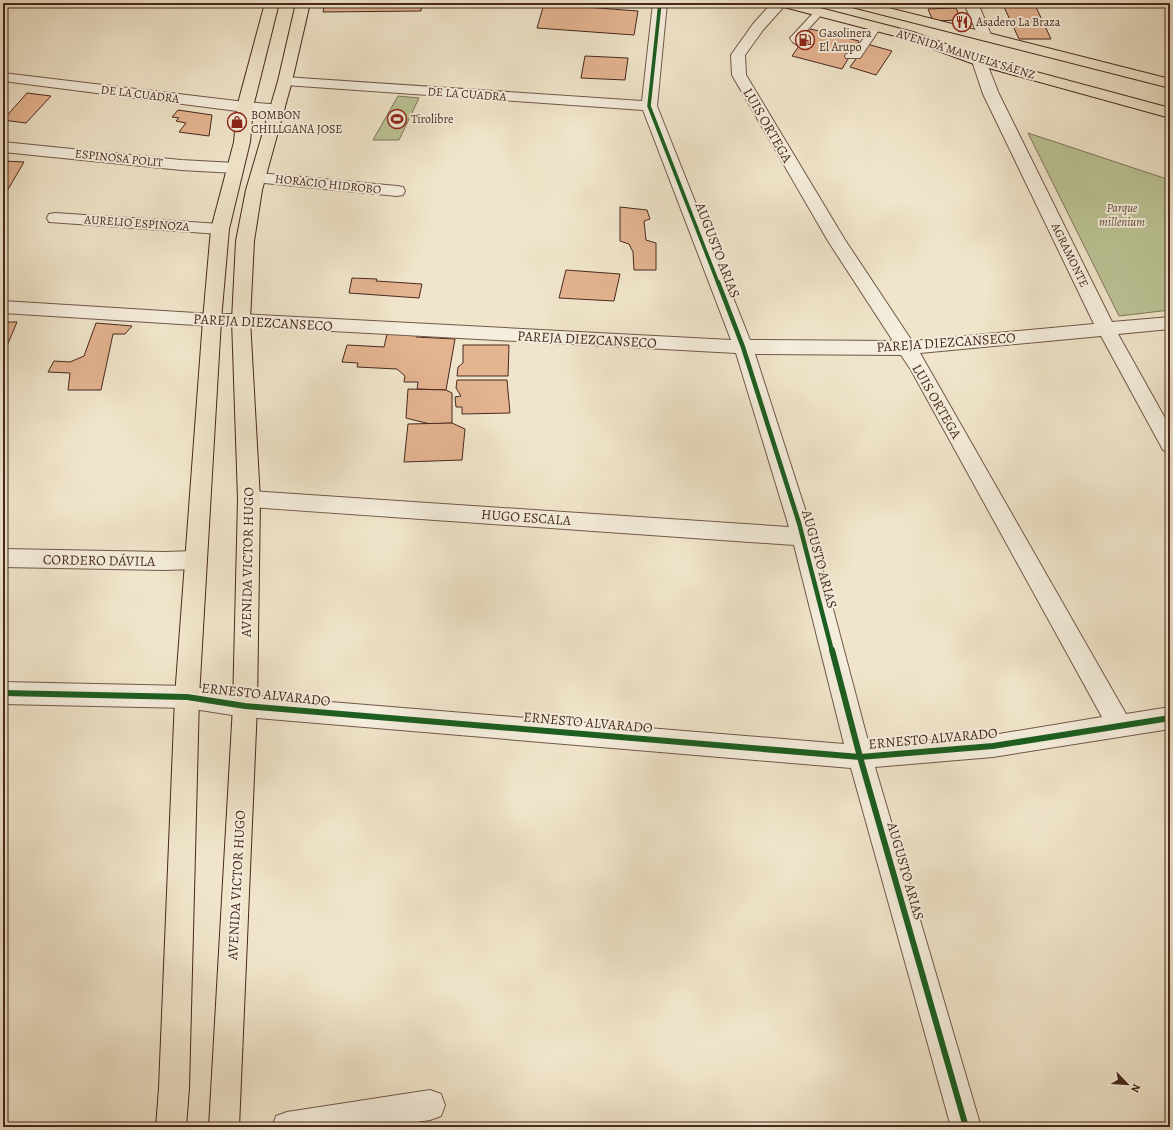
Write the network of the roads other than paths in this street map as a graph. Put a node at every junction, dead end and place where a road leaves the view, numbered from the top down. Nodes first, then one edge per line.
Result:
1 (272, 3) edge
2 (303, 3) edge
3 (660, 3) edge
4 (780, 3) edge
5 (785, 3) edge
6 (853, 3) edge
7 (971, 3) edge
8 (819, 12) junction
9 (876, 27) junction
10 (984, 36) junction
11 (802, 43) dead end
12 (850, 56) dead end
13 (979, 61) junction
14 (3, 77) edge
15 (285, 81) junction
16 (1170, 84) edge
17 (649, 106) junction
18 (245, 107) junction
19 (277, 108) junction
20 (1170, 112) edge
21 (3, 147) edge
22 (235, 168) junction
23 (259, 178) junction
24 (397, 191) dead end
25 (55, 218) dead end
26 (220, 229) junction
27 (3, 307) edge
28 (212, 320) junction
29 (241, 320) junction
30 (1170, 323) edge
31 (1106, 329) junction
32 (743, 347) junction
33 (906, 348) junction
34 (1170, 446) edge
35 (249, 499) junction
36 (803, 536) junction
37 (3, 558) edge
38 (196, 560) junction
39 (3, 693) edge
40 (187, 697) junction
41 (245, 706) junction
42 (1170, 718) edge
43 (1120, 726) junction
44 (860, 756) junction
45 (430, 1105) dead end
46 (171, 1127) edge
47 (224, 1127) edge
48 (287, 1127) edge
49 (966, 1127) edge

1 - 18 main road
2 - 15 main road, AVENIDA VICTOR HUGO
3 - 17 street, AUGUSTO ARIAS
4 - 33 street, LUIS ORTEGA
5 - 8 main road, AVENIDA MANUELA SÁENZ
6 - 10 main road, AVENIDA MANUELA SÁENZ
7 - 10 street
8 - 9 main road, AVENIDA MANUELA SÁENZ
8 - 11 lane
9 - 12 lane
9 - 13 main road, AVENIDA MANUELA SÁENZ
10 - 16 main road, AVENIDA MANUELA SÁENZ
13 - 20 main road, AVENIDA MANUELA SÁENZ
13 - 31 street, AGRAMONTE
14 - 18 street, DE LA CUADRA
15 - 17 street, DE LA CUADRA
15 - 19 main road, AVENIDA VICTOR HUGO
17 - 32 street, AUGUSTO ARIAS
18 - 19 street, DE LA CUADRA
18 - 22 main road
19 - 23 main road, AVENIDA VICTOR HUGO
21 - 22 street, ESPINOSA POLIT
22 - 26 main road
23 - 24 street, HORACIO HIDROBO
23 - 29 main road, AVENIDA VICTOR HUGO
25 - 26 street, AURELIO ESPINOZA
26 - 28 main road
27 - 28 street, PAREJA DIEZCANSECO
28 - 29 street, PAREJA DIEZCANSECO
28 - 38 main road
29 - 32 street, PAREJA DIEZCANSECO
29 - 35 main road, AVENIDA VICTOR HUGO
30 - 31 street, PAREJA DIEZCANSECO
31 - 33 street, PAREJA DIEZCANSECO
31 - 34 street, AGRAMONTE
32 - 33 street, PAREJA DIEZCANSECO
32 - 36 street, AUGUSTO ARIAS
33 - 43 street, LUIS ORTEGA
35 - 36 street, HUGO ESCALA
35 - 41 main road, AVENIDA VICTOR HUGO
36 - 44 street, AUGUSTO ARIAS
37 - 38 street, CORDERO DÁVILA
38 - 40 main road
39 - 40 street, ERNESTO ALVARADO
40 - 41 street, ERNESTO ALVARADO
40 - 46 main road
41 - 44 street, ERNESTO ALVARADO
41 - 47 main road, AVENIDA VICTOR HUGO
42 - 43 street, ERNESTO ALVARADO
43 - 44 street, ERNESTO ALVARADO
44 - 49 street, AUGUSTO ARIAS
45 - 48 street

